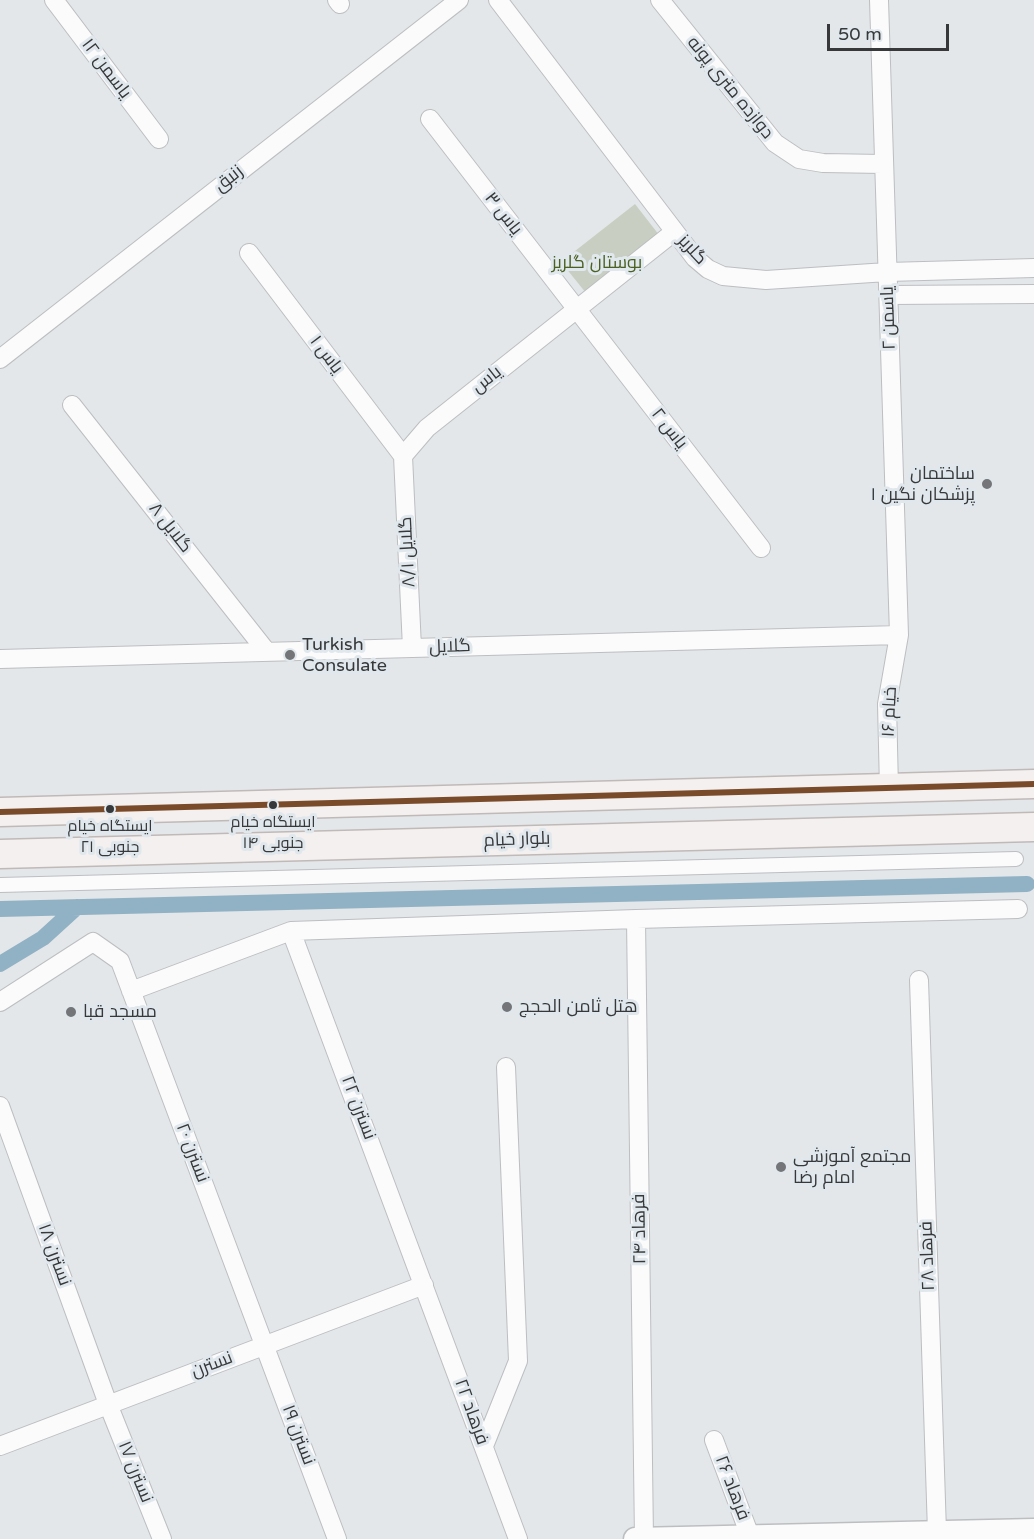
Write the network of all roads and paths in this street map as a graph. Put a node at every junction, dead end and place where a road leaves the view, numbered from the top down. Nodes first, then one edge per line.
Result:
1 (54, 0) edge
2 (459, 0) edge
3 (498, 0) edge
4 (660, 0) edge
5 (879, 0) edge
6 (429, 118) dead end
7 (159, 139) dead end
8 (883, 164) junction
9 (674, 232) junction
10 (249, 253) dead end
11 (1034, 268) edge
12 (887, 272) junction
13 (1034, 294) edge
14 (889, 295) junction
15 (577, 309) junction
16 (0, 358) edge
17 (72, 405) dead end
18 (403, 456) junction
19 (761, 548) dead end
20 (899, 635) junction
21 (412, 648) junction
22 (267, 652) junction
23 (0, 659) edge
24 (1034, 784) edge
25 (890, 788) junction
26 (498, 799) junction
27 (0, 812) edge
28 (1034, 827) edge
29 (497, 840) junction
30 (0, 854) edge
31 (1016, 860) dead end
32 (0, 885) edge
33 (1018, 909) dead end
34 (636, 919) junction
35 (291, 931) junction
36 (919, 980) dead end
37 (131, 991) junction
38 (0, 1002) edge
39 (506, 1067) dead end
40 (0, 1106) edge
41 (424, 1285) junction
42 (264, 1345) junction
43 (108, 1404) junction
44 (714, 1440) dead end
45 (0, 1446) edge
46 (484, 1446) junction
47 (1034, 1530) edge
48 (334, 1532) edge
49 (750, 1536) junction
50 (936, 1536) edge
51 (783, 1537) edge
52 (162, 1539) edge
53 (519, 1539) edge
54 (635, 1539) edge
55 (644, 1539) edge

1 - 7 street, یاسمن ۱۲
2 - 16 street, زنبق
3 - 9 street, گلریز
4 - 8 street, دوازده متری پونه
5 - 8 street, یاسمن ۲
6 - 15 street, یاس ۳
8 - 12 street, یاسمن ۲
9 - 12 street, گلریز
9 - 15 street, یاس
10 - 18 street, یاس ۱
11 - 12 street, گلریز
12 - 14 street, یاسمن ۲
13 - 14 street
14 - 20 street, یاسمن ۲
15 - 18 street, یاس
15 - 19 street, یاس ۲
17 - 22 street, گلایل ۸
18 - 21 street, گلایل ۸/۱
20 - 21 street, گلایل
20 - 25 street, خیام ۱۶
21 - 22 street, گلایل
22 - 23 street, گلایل
24 - 25 main road
25 - 26 main road
26 - 27 main road
26 - 29 main road
28 - 29 main road, بلوار خیام
29 - 30 main road, بلوار خیام
31 - 32 street
33 - 34 street
34 - 35 street
34 - 55 street, فرهاد ۲۴
35 - 37 street
35 - 41 street, نسترن ۲۲
36 - 50 street, فرهاد ۲۸
37 - 38 street, نسترن ۲۰
37 - 42 street, نسترن ۲۰
39 - 46 street
40 - 43 street, نسترن ۱۸
41 - 42 street, نسترن
41 - 46 street, فرهاد ۲۲
42 - 43 street, نسترن
42 - 48 street, نسترن ۱۹
43 - 45 street, نسترن
43 - 52 street, نسترن ۱۷
44 - 49 street, فرهاد ۲۶
46 - 53 street, فرهاد ۲۲
47 - 50 street
49 - 51 street
49 - 55 street
50 - 51 street
54 - 55 street

